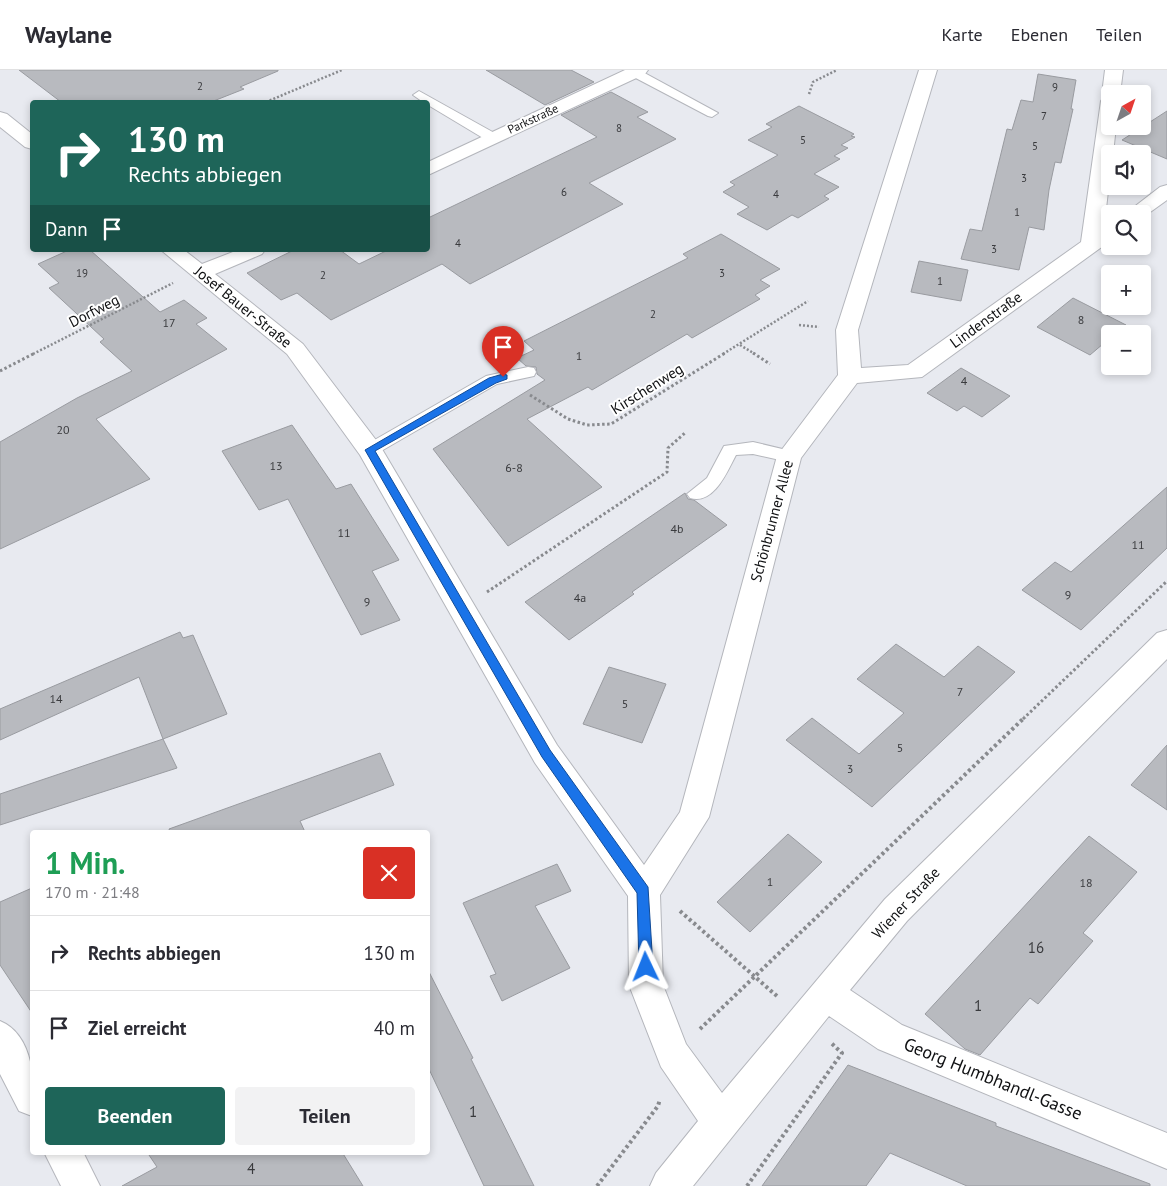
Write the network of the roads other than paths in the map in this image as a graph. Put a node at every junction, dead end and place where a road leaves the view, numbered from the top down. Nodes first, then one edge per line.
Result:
1 (928, 70) edge
2 (1114, 70) edge
3 (636, 71) edge
4 (1112, 85) edge
5 (419, 95) dead end
6 (428, 100) edge
7 (430, 101) edge
8 (712, 113) dead end
9 (0, 118) edge
10 (1105, 135) edge
11 (493, 138) junction
12 (30, 141) edge
13 (430, 168) edge
14 (1167, 191) edge
15 (1148, 205) edge
16 (1101, 237) edge
17 (1091, 244) junction
18 (174, 252) edge
19 (250, 252) edge
20 (200, 272) junction
21 (528, 372) dead end
22 (850, 376) junction
23 (370, 450) junction
24 (789, 456) junction
25 (696, 494) dead end
26 (1167, 641) edge
27 (644, 892) junction
28 (826, 994) junction
29 (0, 1038) edge
30 (30, 1094) edge
31 (720, 1121) junction
32 (1167, 1151) edge
33 (64, 1155) edge
34 (80, 1186) edge
35 (669, 1186) edge

1 - 22 street
2 - 4 street
3 - 8 lane
3 - 11 street, Parkstraße
5 - 6 lane
7 - 11 lane
9 - 12 street
10 - 17 street
11 - 13 street, Parkstraße
14 - 15 street
16 - 17 street, Lindenstraße
17 - 22 street, Lindenstraße
18 - 20 street, Josef Bauer-Straße
19 - 20 street
20 - 23 street, Josef Bauer-Straße
21 - 23 lane
22 - 24 street, Schönbrunner Allee
23 - 27 street, Josef Bauer-Straße
24 - 25 lane
24 - 27 street, Schönbrunner Allee
26 - 28 street, Wiener Straße
27 - 31 street
28 - 31 street, Wiener Straße
28 - 32 street, Georg Humbhandl-Gasse
29 - 30 street
31 - 35 street, Wiener Straße
33 - 34 street

